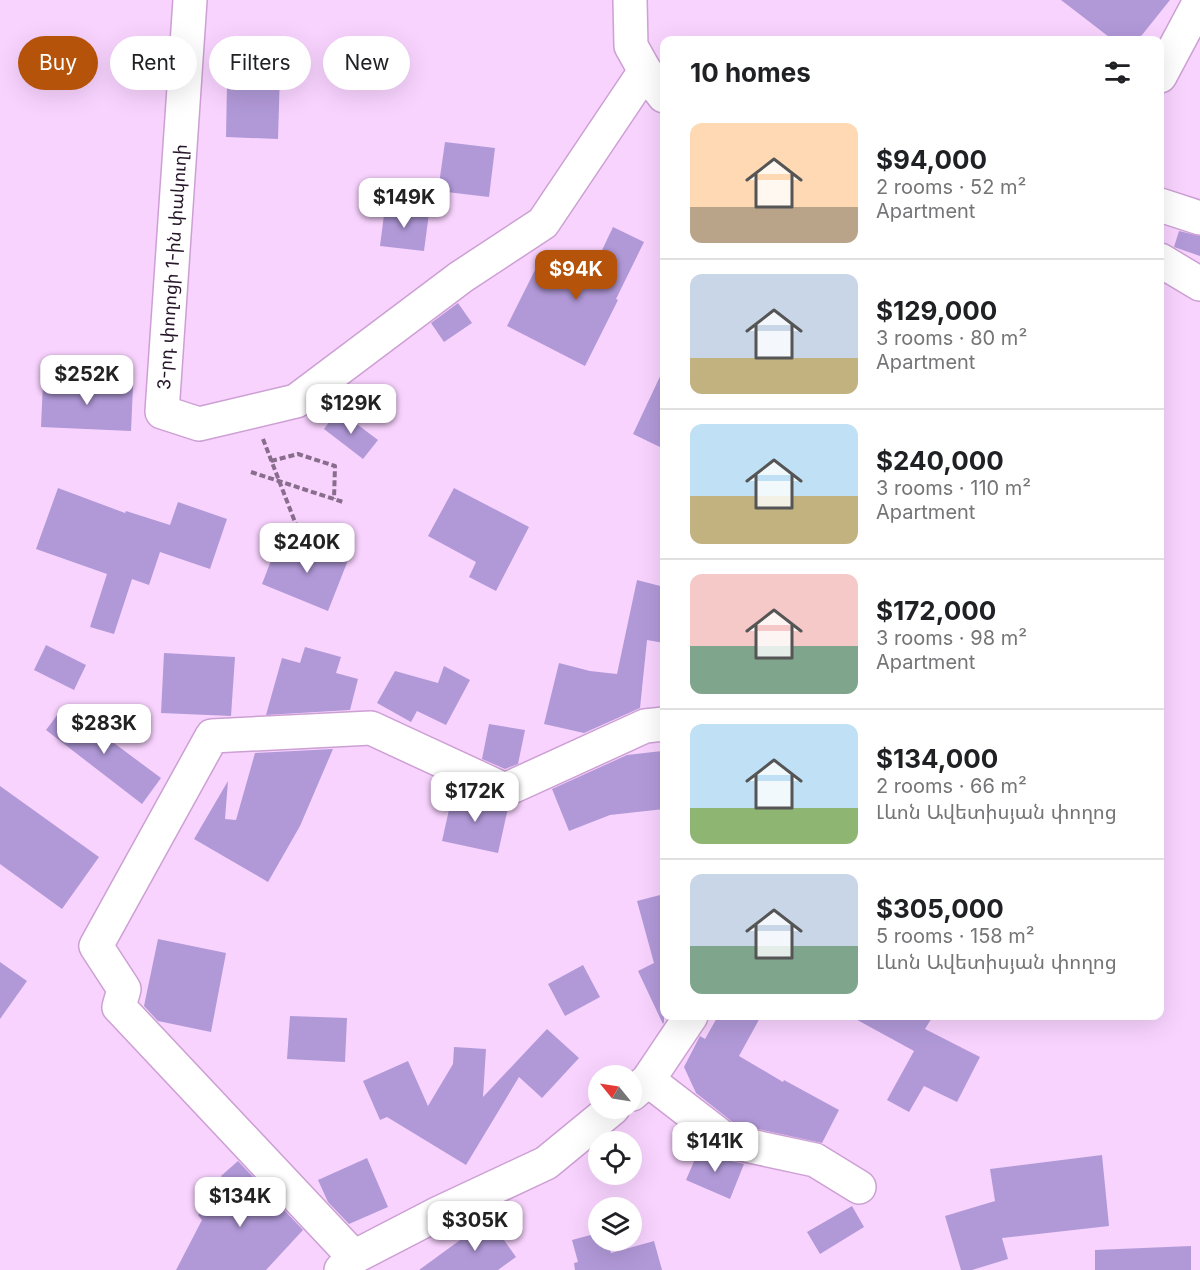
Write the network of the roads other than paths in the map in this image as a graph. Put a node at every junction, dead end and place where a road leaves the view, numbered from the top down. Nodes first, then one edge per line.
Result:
1 (190, 0) edge
2 (630, 0) edge
3 (1200, 1) edge
4 (1164, 68) edge
5 (655, 84) edge
6 (1164, 206) edge
7 (1200, 218) edge
8 (1164, 262) edge
9 (1200, 284) edge
10 (660, 724) edge
11 (687, 1020) edge
12 (642, 1084) edge
13 (642, 1088) edge
14 (600, 1119) edge
15 (859, 1187) dead end
16 (348, 1264) edge

1 - 5 street, 3-րդ փողոցի 1-ին փակուղի
2 - 5 street
3 - 4 street
6 - 7 street
8 - 9 street
10 - 16 street
11 - 12 street
13 - 15 street
14 - 16 street

